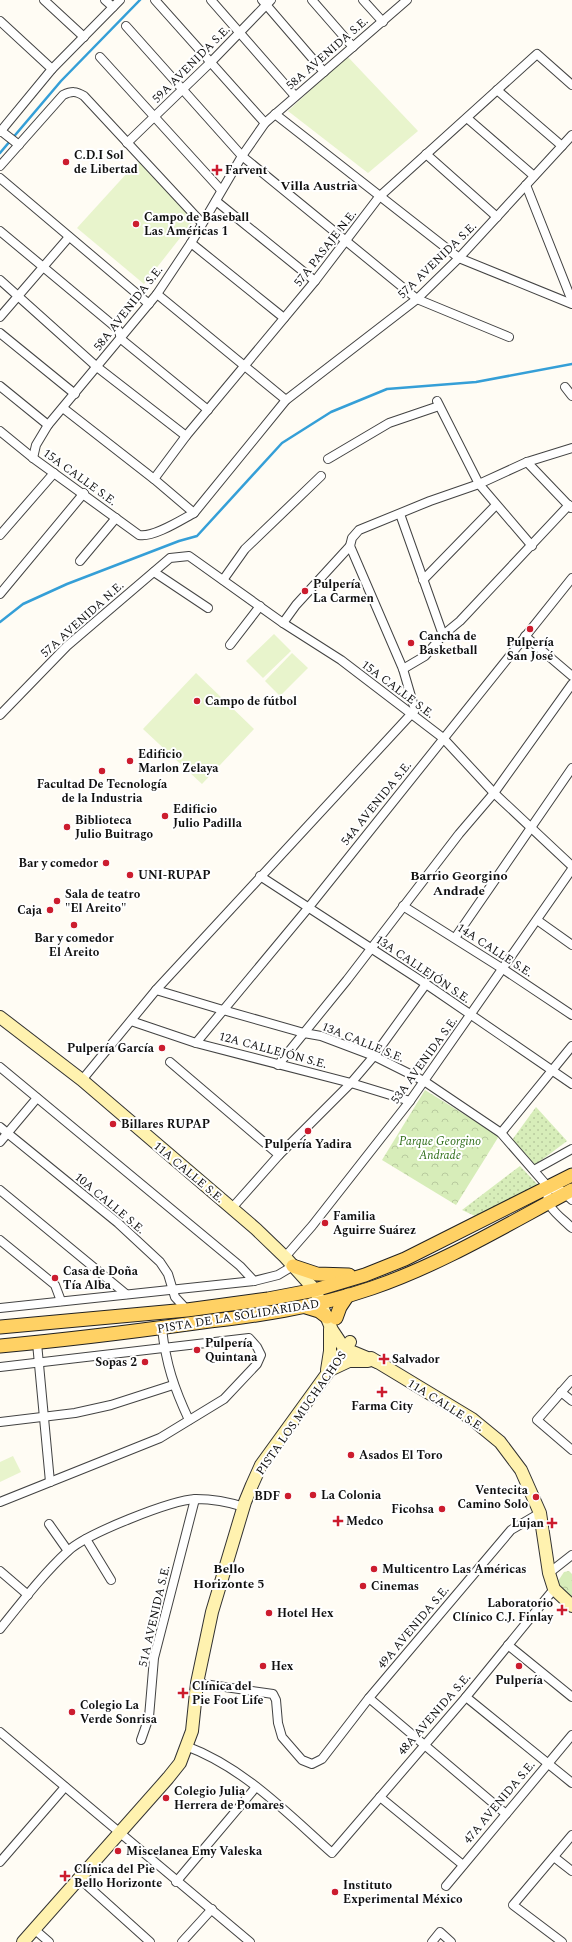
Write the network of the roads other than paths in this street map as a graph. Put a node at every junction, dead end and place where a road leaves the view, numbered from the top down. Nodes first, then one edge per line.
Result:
1 (44, 0) edge
2 (105, 0) edge
3 (120, 0) edge
4 (155, 0) edge
5 (211, 0) edge
6 (312, 0) edge
7 (363, 0) edge
8 (407, 0) edge
9 (266, 2) edge
10 (113, 7) junction
11 (0, 21) edge
12 (382, 22) junction
13 (126, 26) dead end
14 (240, 33) junction
15 (84, 37) junction
16 (353, 46) junction
17 (100, 56) dead end
18 (210, 62) junction
19 (52, 69) junction
20 (324, 72) junction
21 (572, 85) edge
22 (183, 90) junction
23 (497, 90) junction
24 (295, 96) junction
25 (275, 114) junction
26 (155, 117) junction
27 (467, 118) junction
28 (265, 123) junction
29 (572, 135) edge
30 (8, 137) edge
31 (127, 143) junction
32 (562, 146) junction
33 (426, 154) junction
34 (242, 156) junction
35 (0, 166) edge
36 (534, 176) junction
37 (0, 178) edge
38 (526, 185) junction
39 (221, 190) junction
40 (379, 197) junction
41 (216, 200) junction
42 (497, 217) junction
43 (202, 224) junction
44 (0, 231) edge
45 (69, 237) junction
46 (347, 240) junction
47 (191, 243) junction
48 (459, 258) junction
49 (43, 267) junction
50 (0, 280) edge
51 (315, 280) junction
52 (157, 294) junction
53 (18, 295) junction
54 (417, 299) junction
55 (572, 300) edge
56 (149, 304) junction
57 (572, 304) edge
58 (0, 317) edge
59 (284, 318) junction
60 (0, 333) edge
61 (508, 337) dead end
62 (121, 339) junction
63 (244, 366) junction
64 (97, 367) junction
65 (0, 386) edge
66 (565, 387) dead end
67 (75, 394) junction
68 (572, 396) edge
69 (286, 400) junction
70 (63, 408) junction
71 (208, 410) junction
72 (48, 425) junction
73 (0, 431) edge
74 (186, 436) junction
75 (572, 448) edge
76 (33, 458) junction
77 (328, 459) dead end
78 (527, 462) junction
79 (54, 473) junction
80 (321, 476) dead end
81 (154, 479) junction
82 (479, 484) junction
83 (84, 493) junction
84 (496, 505) junction
85 (570, 506) edge
86 (194, 513) junction
87 (400, 514) junction
88 (116, 518) junction
89 (0, 535) edge
90 (350, 546) junction
91 (532, 546) junction
92 (189, 556) joint
93 (80, 561) dead end
94 (154, 572) junction
95 (572, 578) edge
96 (223, 580) junction
97 (423, 580) junction
98 (0, 594) edge
99 (260, 606) junction
100 (208, 608) dead end
101 (283, 622) junction
102 (443, 636) junction
103 (525, 636) junction
104 (230, 645) dead end
105 (403, 669) junction
106 (572, 676) edge
107 (572, 684) edge
108 (412, 713) junction
109 (0, 715) edge
110 (443, 738) junction
111 (572, 768) edge
112 (494, 793) junction
113 (530, 828) junction
114 (572, 866) edge
115 (572, 869) edge
116 (260, 876) junction
117 (404, 906) junction
118 (309, 907) junction
119 (537, 920) junction
120 (455, 938) junction
121 (572, 945) edge
122 (371, 949) junction
123 (503, 969) junction
124 (426, 984) junction
125 (156, 990) junction
126 (223, 1010) junction
127 (471, 1015) junction
128 (572, 1015) edge
129 (0, 1017) edge
130 (131, 1021) junction
131 (304, 1033) junction
132 (196, 1042) junction
133 (572, 1046) edge
134 (374, 1056) junction
135 (170, 1062) dead end
136 (278, 1065) junction
137 (0, 1067) edge
138 (552, 1070) junction
139 (82, 1080) junction
140 (424, 1081) junction
141 (351, 1083) junction
142 (572, 1084) edge
143 (37, 1098) junction
144 (410, 1102) junction
145 (0, 1127) edge
146 (8, 1133) junction
147 (501, 1133) junction
148 (0, 1142) edge
149 (572, 1149) edge
150 (279, 1155) junction
151 (534, 1170) junction
152 (572, 1175) edge
153 (549, 1188) junction
154 (0, 1190) edge
155 (570, 1195) edge
156 (547, 1204) junction
157 (232, 1208) junction
158 (572, 1228) edge
159 (0, 1240) edge
160 (289, 1262) junction
161 (365, 1275) junction
162 (254, 1280) junction
163 (173, 1290) junction
164 (315, 1290) junction
165 (126, 1294) junction
166 (348, 1295) junction
167 (61, 1301) junction
168 (325, 1302) junction
169 (306, 1307) junction
170 (0, 1308) edge
171 (187, 1310) junction
172 (331, 1320) junction
173 (0, 1327) edge
174 (162, 1328) junction
175 (37, 1343) junction
176 (348, 1345) junction
177 (0, 1346) edge
178 (164, 1349) junction
179 (39, 1361) junction
180 (377, 1362) junction
181 (0, 1367) edge
182 (325, 1375) junction
183 (572, 1380) edge
184 (173, 1385) junction
185 (561, 1392) junction
186 (572, 1401) edge
187 (44, 1416) junction
188 (189, 1420) junction
189 (0, 1422) edge
190 (572, 1450) edge
191 (50, 1482) junction
192 (195, 1499) junction
193 (0, 1502) edge
194 (244, 1507) junction
195 (540, 1513) junction
196 (49, 1524) dead end
197 (86, 1539) junction
198 (68, 1551) junction
199 (572, 1555) edge
200 (0, 1570) edge
201 (549, 1573) junction
202 (111, 1580) dead end
203 (554, 1589) junction
204 (28, 1595) junction
205 (572, 1606) edge
206 (0, 1629) edge
207 (508, 1645) junction
208 (197, 1683) junction
209 (466, 1697) junction
210 (572, 1697) edge
211 (369, 1698) junction
212 (0, 1732) edge
213 (572, 1735) edge
214 (141, 1740) dead end
215 (186, 1746) junction
216 (423, 1746) junction
217 (548, 1762) junction
218 (572, 1783) edge
219 (65, 1787) junction
220 (256, 1787) junction
221 (380, 1797) junction
222 (506, 1814) junction
223 (119, 1833) junction
224 (572, 1835) edge
225 (554, 1857) junction
226 (0, 1862) edge
227 (463, 1865) junction
228 (572, 1871) edge
229 (80, 1879) junction
230 (176, 1882) junction
231 (446, 1886) dead end
232 (212, 1909) junction
233 (34, 1929) junction
234 (23, 1942) edge
235 (49, 1942) edge
236 (150, 1942) edge
237 (182, 1942) edge
238 (250, 1942) edge
239 (432, 1942) edge
240 (451, 1942) edge
241 (562, 1942) edge

1 - 15 street
2 - 10 street
3 - 10 street
4 - 18 street
5 - 14 street
6 - 16 street
7 - 12 street
8 - 12 street, 58A AVENIDA S.E.
9 - 14 street, 59A AVENIDA S.E.
9 - 20 street
10 - 15 street
11 - 19 street
12 - 16 street, 58A AVENIDA S.E.
13 - 22 street
14 - 18 street, 59A AVENIDA S.E.
14 - 24 street
15 - 19 street
16 - 20 street, 58A AVENIDA S.E.
17 - 26 street
18 - 22 street, 59A AVENIDA S.E.
18 - 28 street
19 - 30 street
20 - 24 street, 58A AVENIDA S.E.
21 - 23 street, 57A PASAJE N.E.
22 - 26 street, 59A AVENIDA S.E.
22 - 34 street
23 - 27 street, 57A PASAJE N.E.
23 - 32 street
24 - 25 street, 58A AVENIDA S.E.
25 - 28 street, 58A AVENIDA S.E.
25 - 40 street
26 - 31 street, 59A AVENIDA S.E.
26 - 39 street
27 - 33 street, 57A PASAJE N.E.
27 - 36 street
28 - 34 street, 58A AVENIDA S.E.
29 - 32 street, 57A AVENIDA S.E.
30 - 31 street
30 - 35 street
31 - 43 street
32 - 36 street, 57A AVENIDA S.E.
33 - 40 street, 57A PASAJE N.E.
33 - 42 street
34 - 39 street, 58A AVENIDA S.E.
34 - 46 street
36 - 38 street, 57A AVENIDA S.E.
37 - 45 street
38 - 42 street, 57A AVENIDA S.E.
38 - 55 street
39 - 41 street, 58A AVENIDA S.E.
40 - 46 street, 57A PASAJE N.E.
40 - 48 street
41 - 43 street, 58A AVENIDA S.E.
41 - 51 street
42 - 48 street, 57A AVENIDA S.E.
43 - 47 street, 58A AVENIDA S.E.
44 - 49 street
45 - 49 street
45 - 56 street
46 - 51 street, 57A PASAJE N.E.
46 - 54 street
47 - 52 street, 58A AVENIDA S.E.
47 - 59 street
48 - 54 street, 57A AVENIDA S.E.
48 - 57 street
49 - 53 street
49 - 62 street
50 - 53 street
51 - 59 street, 57A PASAJE N.E.
52 - 56 street, 58A AVENIDA S.E.
52 - 63 street
53 - 58 street
53 - 64 street
54 - 61 street
54 - 69 street, 57A AVENIDA S.E.
56 - 62 street, 58A AVENIDA S.E.
59 - 63 street, 57A PASAJE N.E.
60 - 67 street
62 - 64 street, 58A AVENIDA S.E.
62 - 71 street
63 - 69 street
63 - 71 street, 57A PASAJE N.E.
64 - 67 street, 58A AVENIDA S.E.
64 - 74 street
65 - 72 street
66 - 68 street
67 - 70 street, 58A AVENIDA S.E.
69 - 86 street
70 - 72 street, 58A AVENIDA S.E.
70 - 81 street
71 - 74 street, 57A PASAJE N.E.
72 - 76 street, 58A AVENIDA S.E.
73 - 76 street, 15A CALLE S.E.
74 - 81 street, 57A PASAJE N.E.
75 - 78 street
76 - 79 street, 15A CALLE S.E.
77 - 82 street
78 - 82 street
78 - 85 street
79 - 83 street, 15A CALLE S.E.
79 - 89 street
80 - 96 street
81 - 86 street
82 - 84 street
82 - 87 street
83 - 88 street, 15A CALLE S.E.
83 - 98 street
84 - 91 street
84 - 97 street
85 - 91 street
86 - 88 street, 15A CALLE S.E.
87 - 90 street
87 - 97 street
88 - 93 street
90 - 101 street
90 - 105 street
91 - 102 street
92 - 94 street, 57A AVENIDA N.E.
92 - 96 street, 15A CALLE S.E.
94 - 100 street
94 - 109 street, 57A AVENIDA N.E.
95 - 103 street, 54A AVENIDA S.E.
96 - 99 street, 15A CALLE S.E.
97 - 102 street
99 - 101 street, 15A CALLE S.E.
99 - 104 street
101 - 108 street, 15A CALLE S.E.
102 - 105 street
103 - 106 street
103 - 110 street, 54A AVENIDA S.E.
105 - 108 street
107 - 112 street
108 - 110 street, 15A CALLE S.E.
108 - 116 street
110 - 112 street, 15A CALLE S.E.
110 - 118 street, 54A AVENIDA S.E.
111 - 113 street
112 - 113 street, 15A CALLE S.E.
112 - 117 street
113 - 114 street, 15A CALLE S.E.
113 - 120 street
115 - 119 street, 53A AVENIDA S.E.
116 - 118 street, 13A CALLEJÓN S.E.
116 - 125 street
117 - 120 street, 14A CALLE S.E.
117 - 122 street
118 - 122 street, 13A CALLEJÓN S.E.
118 - 126 street, 54A AVENIDA S.E.
119 - 121 street
119 - 123 street, 53A AVENIDA S.E.
120 - 123 street, 14A CALLE S.E.
122 - 124 street, 13A CALLEJÓN S.E.
122 - 131 street
123 - 127 street, 53A AVENIDA S.E.
123 - 128 street, 14A CALLE S.E.
124 - 127 street, 13A CALLEJÓN S.E.
124 - 134 street
125 - 126 street, 13A CALLE S.E.
125 - 130 street
126 - 131 street, 13A CALLE S.E.
126 - 132 street, 54A AVENIDA S.E.
127 - 138 street, 13A CALLEJÓN S.E.
127 - 140 street, 53A AVENIDA S.E.
129 - 139 street, 11A CALLE S.E.
130 - 132 street, 12A CALLEJÓN S.E.
130 - 139 street
131 - 134 street, 13A CALLE S.E.
131 - 136 street
132 - 136 street, 12A CALLEJÓN S.E.
133 - 138 street
134 - 140 street, 13A CALLE S.E.
134 - 141 street
135 - 150 street
136 - 141 street, 12A CALLEJÓN S.E.
137 - 143 street
138 - 142 street, 13A CALLEJÓN S.E.
138 - 147 street
139 - 157 street, 11A CALLE S.E.
140 - 144 street, 53A AVENIDA S.E.
140 - 147 street, 13A CALLE S.E.
141 - 144 street, 12A CALLEJÓN S.E.
141 - 150 street
143 - 146 street
143 - 162 street
144 - 160 street, 53A AVENIDA S.E.
145 - 146 street, 10A CALLE S.E.
146 - 148 street
146 - 163 street, 10A CALLE S.E.
147 - 151 street, 13A CALLE S.E.
149 - 151 street
150 - 157 street
151 - 153 street, 13A CALLE S.E.
152 - 153 main road, PISTA DE LA SOLIDARIDAD
153 - 155 street
153 - 156 street
153 - 161 main road, PISTA DE LA SOLIDARIDAD
154 - 165 street
155 - 156 main road, PISTA DE LA SOLIDARIDAD
156 - 158 street
156 - 166 main road, PISTA DE LA SOLIDARIDAD
157 - 160 street, 11A CALLE S.E.
159 - 167 street
160 - 161 main road
160 - 162 street
160 - 164 street, 11A CALLE S.E.
161 - 164 main road, PISTA DE LA SOLIDARIDAD
162 - 163 street
163 - 165 street
163 - 171 street, 10A CALLE S.E.
164 - 168 street, 11A CALLE S.E.
164 - 171 main road, PISTA DE LA SOLIDARIDAD
165 - 167 street
166 - 168 main road, PISTA DE LA SOLIDARIDAD
166 - 172 main road
167 - 170 street
168 - 169 main road, PISTA DE LA SOLIDARIDAD
168 - 172 street, 11A CALLE S.E.
169 - 172 main road
169 - 174 main road, PISTA DE LA SOLIDARIDAD
171 - 173 main road, PISTA DE LA SOLIDARIDAD
172 - 176 street, 11A CALLE S.E.
172 - 182 street
174 - 175 main road, PISTA DE LA SOLIDARIDAD
174 - 178 street
175 - 177 main road, PISTA DE LA SOLIDARIDAD
175 - 179 street
176 - 180 street, 11A CALLE S.E.
176 - 182 street, PISTA LOS MUCHACHOS
178 - 179 street
178 - 184 street
178 - 188 street
179 - 181 street
179 - 187 street
180 - 182 street
180 - 195 street, 11A CALLE S.E.
182 - 194 street, PISTA LOS MUCHACHOS
183 - 185 street
184 - 187 street
184 - 188 street
185 - 186 street
185 - 190 street
187 - 189 street
187 - 191 street
188 - 191 street
191 - 193 street
192 - 194 street
192 - 197 street
192 - 214 street, 51A AVENIDA S.E.
194 - 208 street, PISTA LOS MUCHACHOS
195 - 201 street, 11A CALLE S.E.
195 - 211 street, 49A AVENIDA S.E.
196 - 198 street
197 - 198 street
197 - 202 street
198 - 204 street
199 - 201 street
200 - 204 street
201 - 203 street, 11A CALLE S.E.
203 - 205 street, 11A CALLE S.E.
203 - 207 street, 48A AVENIDA S.E.
204 - 206 street
207 - 209 street, 48A AVENIDA S.E.
207 - 210 street
208 - 211 street, 49A AVENIDA S.E.
208 - 215 street, PISTA LOS MUCHACHOS
209 - 216 street, 48A AVENIDA S.E.
209 - 217 street
211 - 216 street
212 - 219 street
213 - 217 street, 47A AVENIDA S.E.
215 - 220 street
215 - 223 street, PISTA LOS MUCHACHOS
216 - 221 street, 48A AVENIDA S.E.
216 - 222 street
217 - 218 street
217 - 222 street, 47A AVENIDA S.E.
219 - 223 street
219 - 226 street
220 - 221 street, 48A AVENIDA S.E.
220 - 230 street
221 - 227 street
222 - 227 street, 47A AVENIDA S.E.
223 - 229 street, PISTA LOS MUCHACHOS
223 - 230 street
224 - 225 street
225 - 228 street
225 - 241 street
227 - 231 street, 47A AVENIDA S.E.
229 - 233 street, PISTA LOS MUCHACHOS
229 - 236 street
230 - 232 street
232 - 237 street
232 - 238 street
233 - 234 street, PISTA LOS MUCHACHOS
233 - 235 street
239 - 240 street

